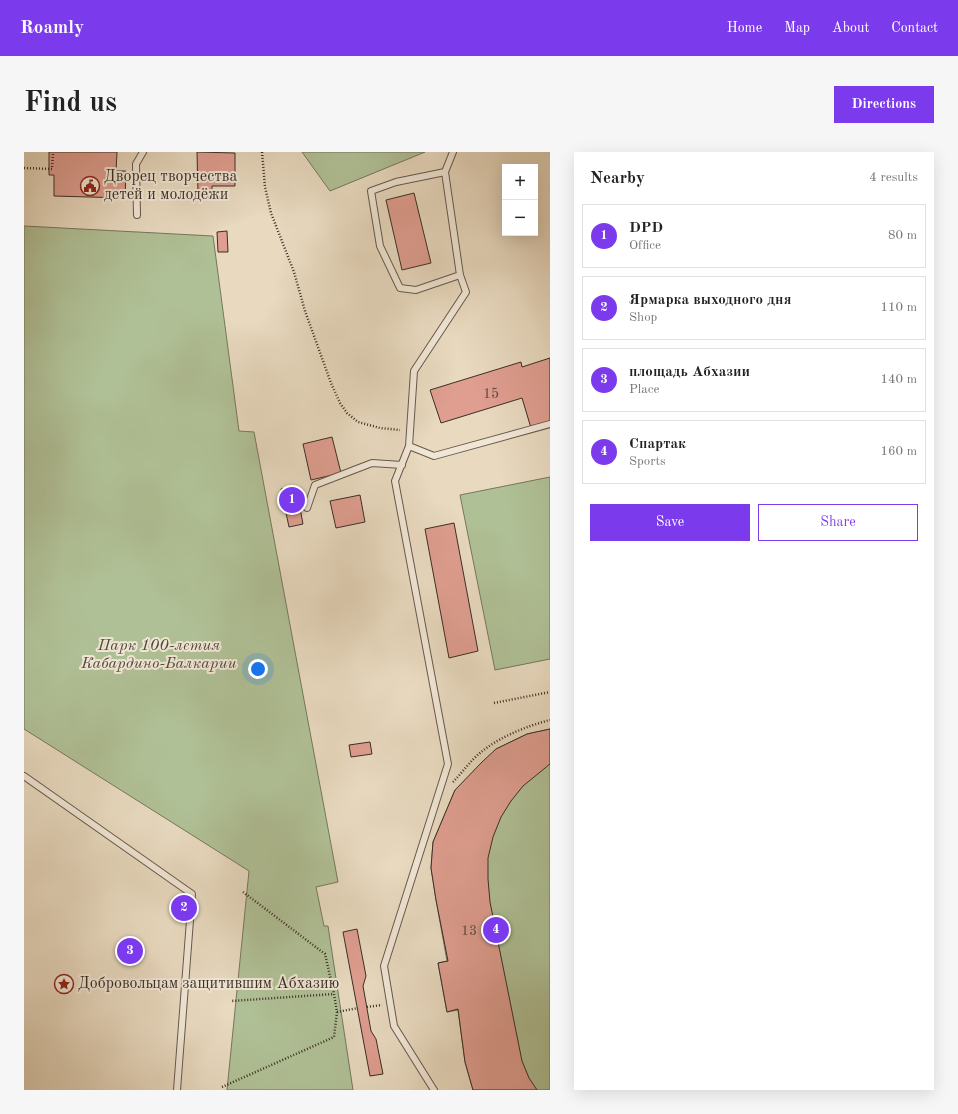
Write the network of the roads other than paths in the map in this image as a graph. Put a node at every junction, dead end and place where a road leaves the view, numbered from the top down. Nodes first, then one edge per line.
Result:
1 (143, 152) edge
2 (453, 152) edge
3 (445, 172) junction
4 (137, 216) dead end
5 (460, 275) junction
6 (550, 424) edge
7 (409, 446) junction
8 (402, 465) junction
9 (307, 508) dead end
10 (24, 776) edge
11 (177, 1090) edge
12 (434, 1090) edge

1 - 4 lane
2 - 3 lane
3 - 5 lane
3 - 5 lane
5 - 7 lane
6 - 7 lane
7 - 8 lane
8 - 9 lane
8 - 12 lane
10 - 11 lane

